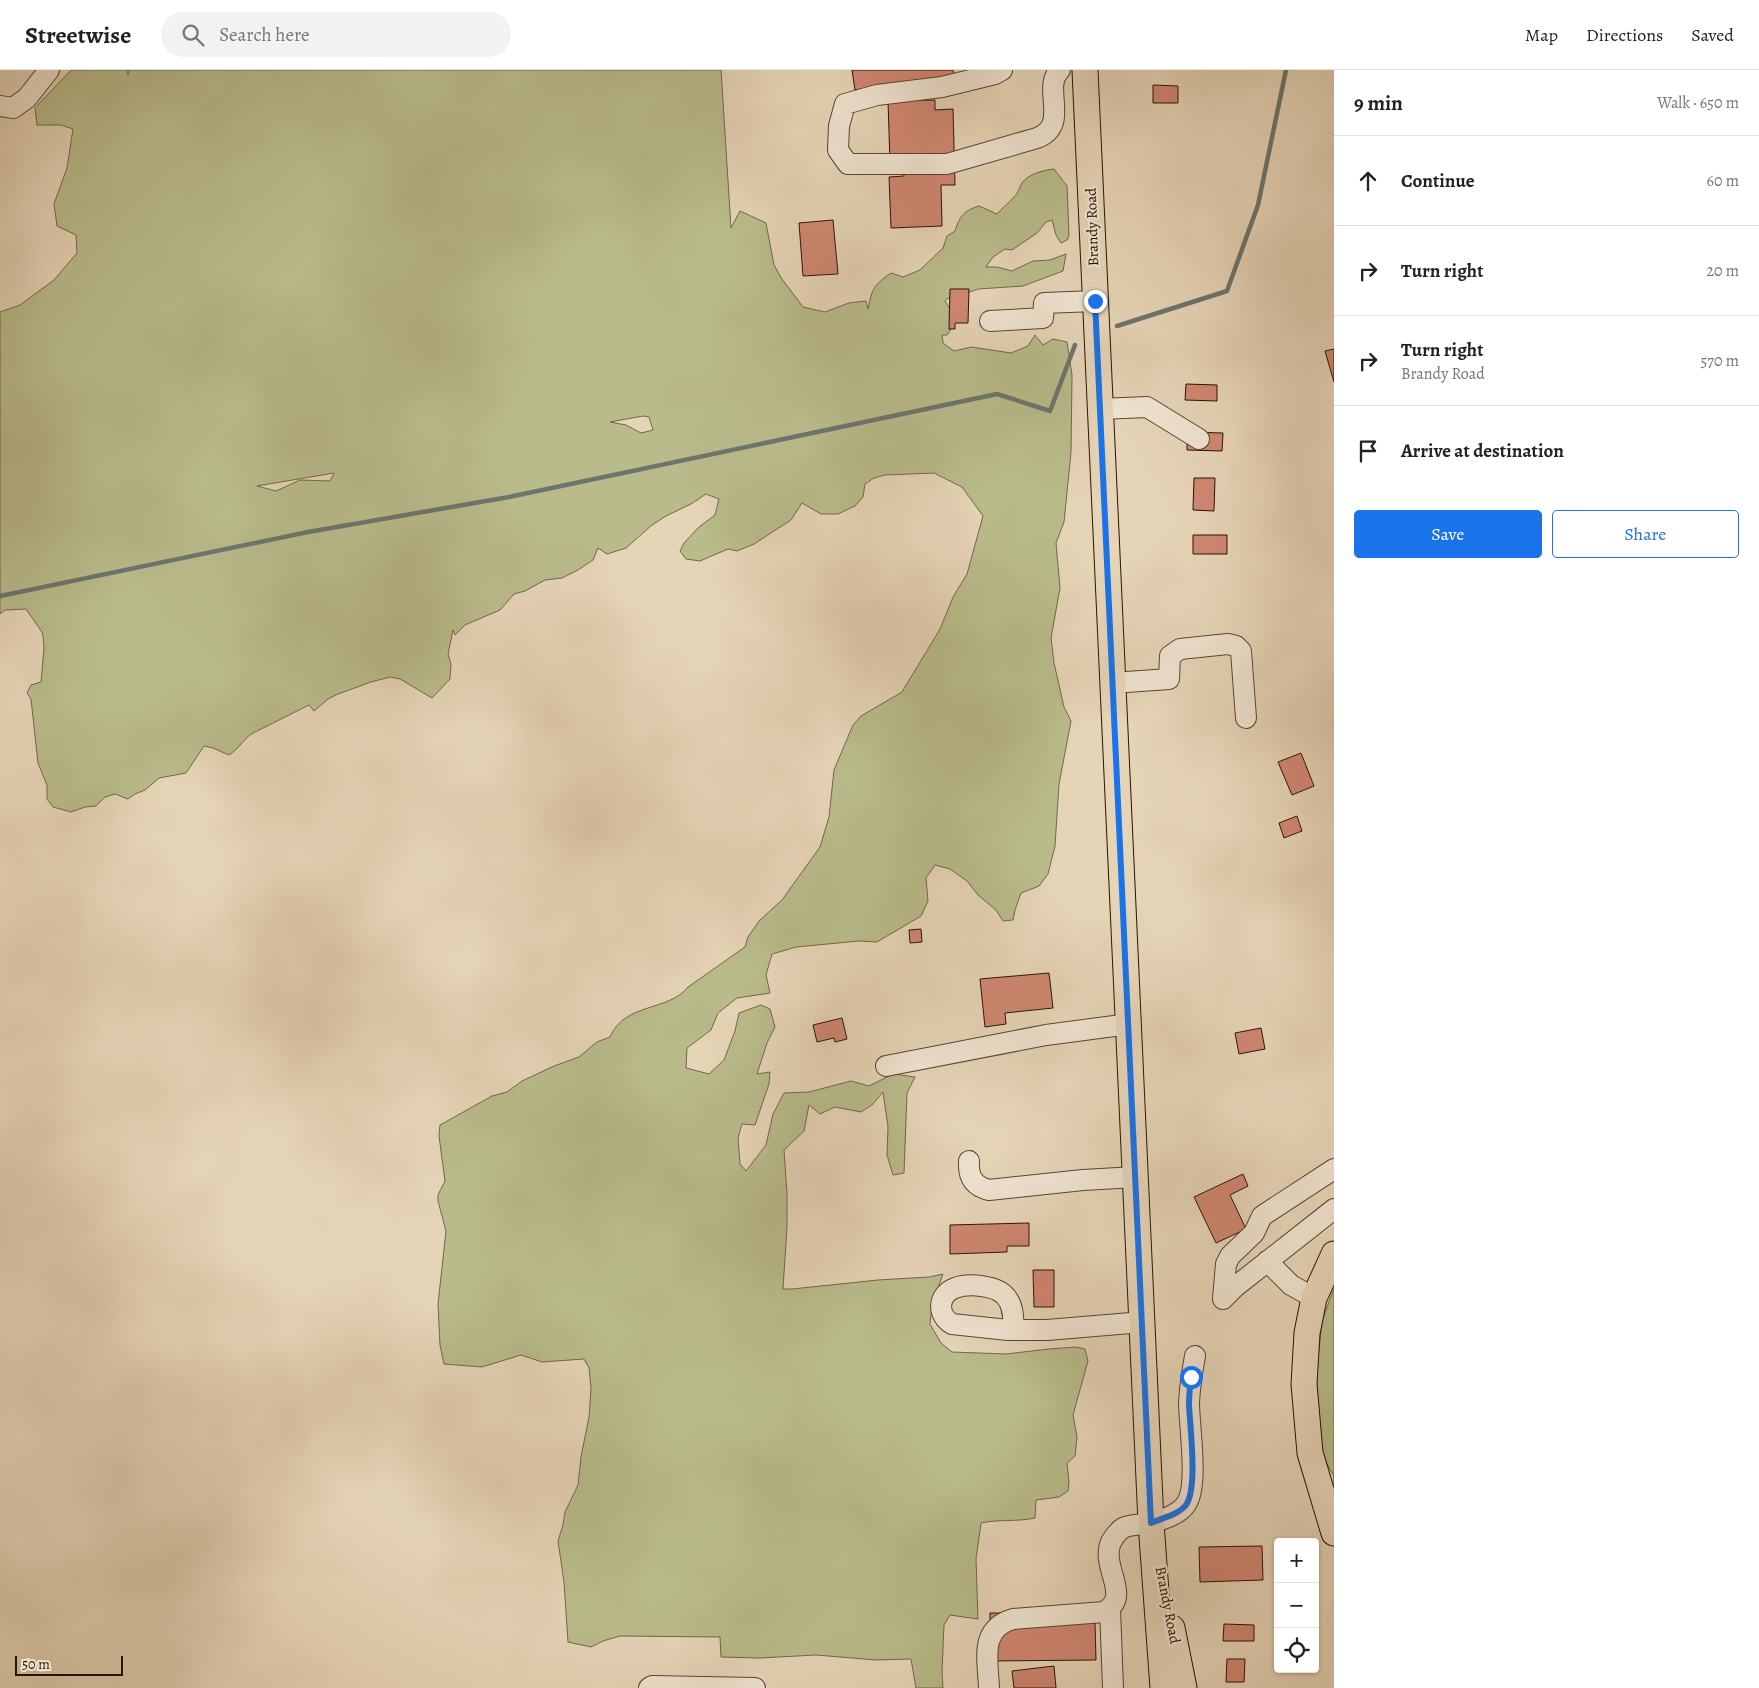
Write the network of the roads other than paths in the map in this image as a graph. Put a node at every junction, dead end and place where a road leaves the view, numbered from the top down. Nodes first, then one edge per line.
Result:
1 (49, 70) edge
2 (1002, 70) edge
3 (1060, 70) edge
4 (1085, 70) edge
5 (6, 107) edge
6 (1095, 301) junction
7 (990, 321) dead end
8 (1100, 409) junction
9 (1199, 439) dead end
10 (1112, 683) junction
11 (1246, 718) dead end
12 (1129, 1024) junction
13 (886, 1066) dead end
14 (969, 1161) dead end
15 (1334, 1169) edge
16 (1136, 1177) junction
17 (1334, 1209) edge
18 (1334, 1254) edge
19 (1267, 1262) junction
20 (1314, 1298) junction
21 (1142, 1322) junction
22 (1014, 1330) dead end
23 (1195, 1356) dead end
24 (1151, 1523) junction
25 (1334, 1533) edge
26 (1110, 1608) junction
27 (649, 1688) edge
28 (755, 1688) edge
29 (989, 1688) edge
30 (1113, 1688) edge
31 (1163, 1688) edge
32 (1184, 1688) edge

1 - 5 street
2 - 3 street
4 - 6 main road, Brandy Road
6 - 7 street
6 - 8 main road, Brandy Road
8 - 9 street
8 - 10 main road, Brandy Road
10 - 11 street
10 - 12 main road, Brandy Road
12 - 13 street
12 - 16 main road, Brandy Road
14 - 16 street
15 - 19 street
16 - 21 main road, Brandy Road
17 - 19 street
18 - 20 main road
19 - 20 street
20 - 25 main road
21 - 22 street
21 - 24 main road, Brandy Road
23 - 24 street
24 - 26 street
24 - 31 main road, Brandy Road
24 - 32 main road, Brandy Road
26 - 29 street
26 - 30 street
27 - 28 street

